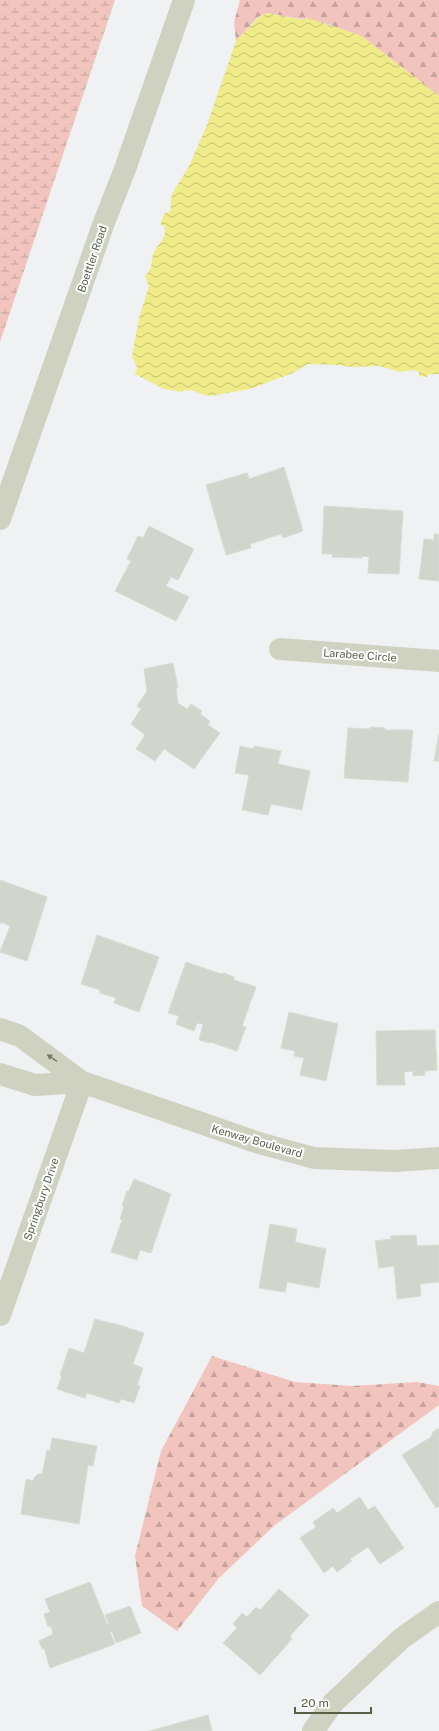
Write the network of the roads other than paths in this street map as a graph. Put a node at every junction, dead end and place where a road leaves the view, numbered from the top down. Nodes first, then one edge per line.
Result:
1 (184, 0) edge
2 (0, 519) edge
3 (280, 649) dead end
4 (439, 660) edge
5 (0, 1029) edge
6 (0, 1074) edge
7 (82, 1082) junction
8 (439, 1158) edge
9 (0, 1315) edge
10 (439, 1612) edge
11 (313, 1731) edge

1 - 2 street, Boettler Road
3 - 4 street, Larabee Circle
7 -> 5 street, Kenway Boulevard
6 - 7 street, Kenway Boulevard
7 - 8 street, Kenway Boulevard
7 - 9 street, Springbury Drive
10 - 11 street

